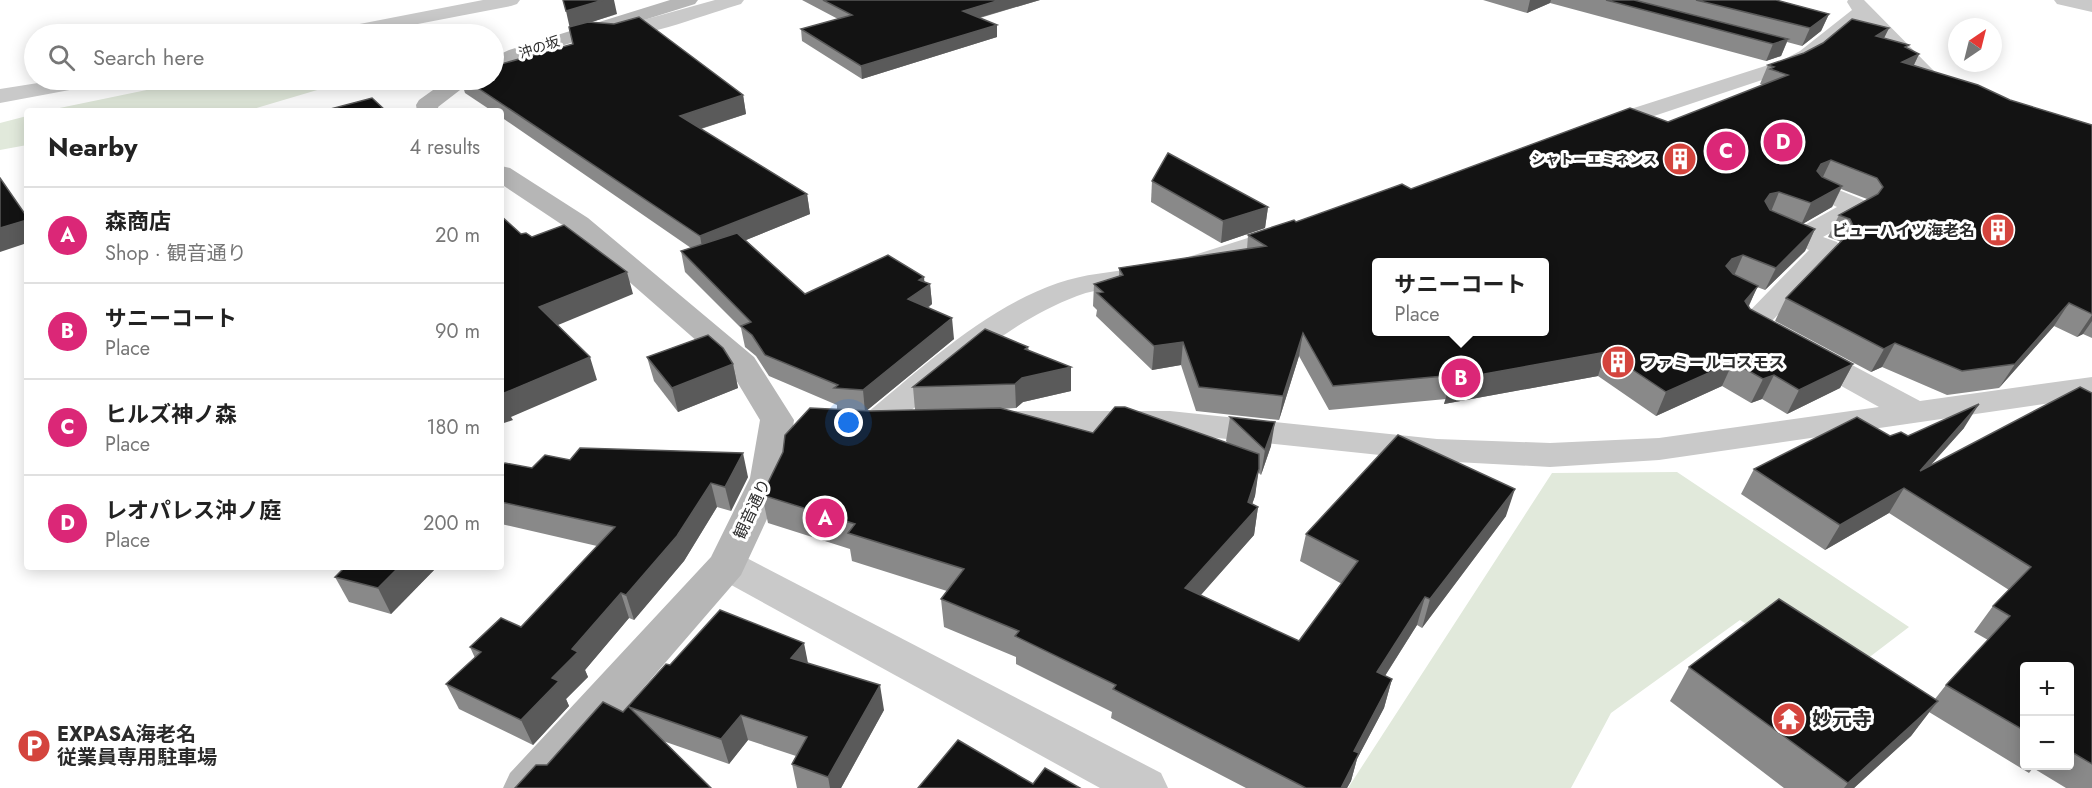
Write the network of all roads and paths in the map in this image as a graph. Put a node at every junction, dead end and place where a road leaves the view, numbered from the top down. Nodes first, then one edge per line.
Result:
1 (511, 0) edge
2 (689, 0) edge
3 (735, 0) edge
4 (2063, 0) edge
5 (1858, 5) edge
6 (2092, 6) edge
7 (390, 24) edge
8 (595, 30) junction
9 (504, 59) edge
10 (34, 90) edge
11 (445, 90) edge
12 (0, 96) edge
13 (1972, 97) edge
14 (428, 108) edge
15 (1574, 135) edge
16 (504, 175) edge
17 (1822, 191) edge
18 (1770, 224) edge
19 (1308, 225) edge
20 (1803, 237) junction
21 (2092, 387) edge
22 (1914, 412) junction
23 (826, 423) junction
24 (966, 423) edge
25 (920, 424) edge
26 (727, 565) junction
27 (527, 788) edge
28 (1144, 788) edge

1 - 7 street
2 - 8 main road, 沖の坂
3 - 8 street
4 - 6 street
5 - 13 street
5 - 15 street
8 - 9 main road, 沖の坂
10 - 12 street
11 - 14 main road
16 - 23 main road
17 - 20 street
18 - 20 street
19 - 23 street
20 - 22 street
21 - 22 street
22 - 24 street
23 - 25 street
23 - 26 main road, 観音通り
26 - 27 main road, 観音通り
26 - 28 street

